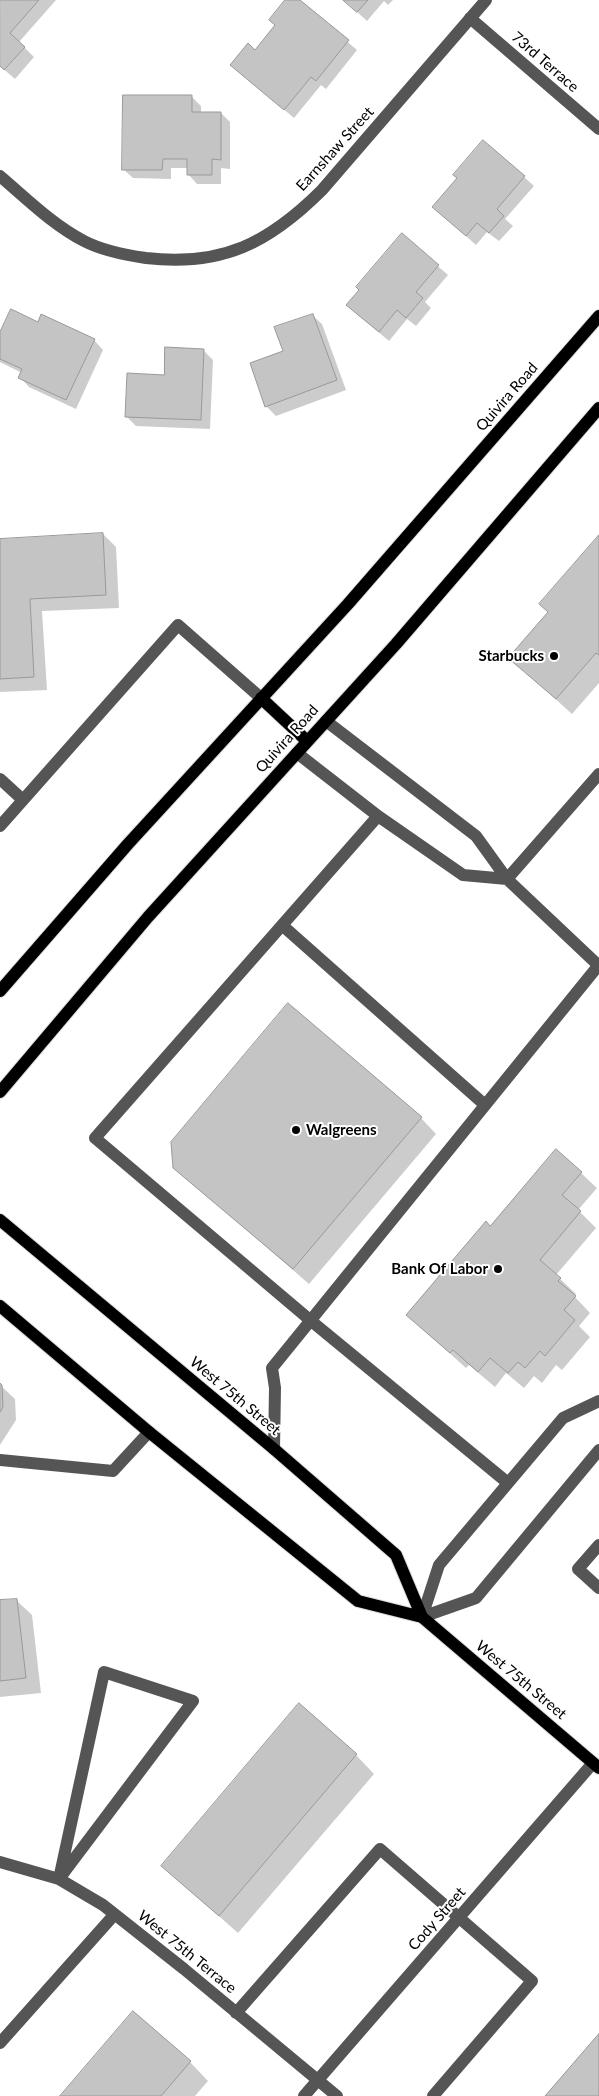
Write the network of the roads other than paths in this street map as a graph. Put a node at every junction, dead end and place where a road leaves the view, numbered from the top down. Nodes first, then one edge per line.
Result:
1 (486, 0) edge
2 (470, 18) junction
3 (599, 129) edge
4 (0, 176) edge
5 (599, 316) edge
6 (599, 408) edge
7 (261, 698) junction
8 (326, 721) junction
9 (307, 741) junction
10 (297, 753) junction
11 (599, 774) edge
12 (0, 779) edge
13 (24, 800) junction
14 (378, 816) junction
15 (0, 826) edge
16 (507, 879) junction
17 (283, 926) junction
18 (599, 966) edge
19 (0, 991) edge
20 (0, 1092) edge
21 (485, 1105) junction
22 (0, 1220) edge
23 (0, 1306) edge
24 (310, 1320) junction
25 (599, 1400) edge
26 (149, 1432) junction
27 (274, 1449) junction
28 (599, 1450) edge
29 (0, 1460) edge
30 (508, 1483) junction
31 (599, 1545) edge
32 (599, 1588) edge
33 (422, 1617) junction
34 (596, 1765) edge
35 (0, 1862) edge
36 (59, 1879) junction
37 (114, 1915) junction
38 (460, 1918) junction
39 (236, 2013) junction
40 (0, 2043) edge
41 (318, 2080) junction
42 (304, 2096) edge
43 (337, 2096) edge
44 (433, 2096) edge

1 - 2 street, Earnshaw Street
2 - 3 street, 73rd Terrace
2 - 4 street, Earnshaw Street
5 - 7 main road, Quivira Road
6 - 8 main road, Quivira Road
7 - 9 main road
7 - 13 street
7 - 19 main road, Quivira Road
8 - 9 main road, Quivira Road
8 - 16 street
9 - 10 main road, Quivira Road
10 - 14 street
10 - 20 main road, Quivira Road
11 - 16 street
12 - 13 street
13 - 15 street
14 - 16 street
14 - 17 street
16 - 18 street
17 - 21 street
17 - 24 street
18 - 21 street
21 - 24 street
22 - 27 main road, West 75th Street
23 - 26 main road, West 75th Street
24 - 27 street
24 - 30 street
25 - 30 street
26 - 29 street
26 - 33 main road, West 75th Street
27 - 33 main road, West 75th Street
28 - 33 street
30 - 33 street
31 - 32 street
33 - 34 main road, West 75th Street
34 - 38 street, Cody Street
35 - 36 street, West 75th Terrace
36 - 36 street
36 - 37 street, West 75th Terrace
37 - 39 street, West 75th Terrace
37 - 40 street
38 - 39 street
38 - 41 street, Cody Street
38 - 44 street
39 - 41 street, West 75th Terrace
41 - 42 street, Cody Street
41 - 43 street, West 75th Terrace

